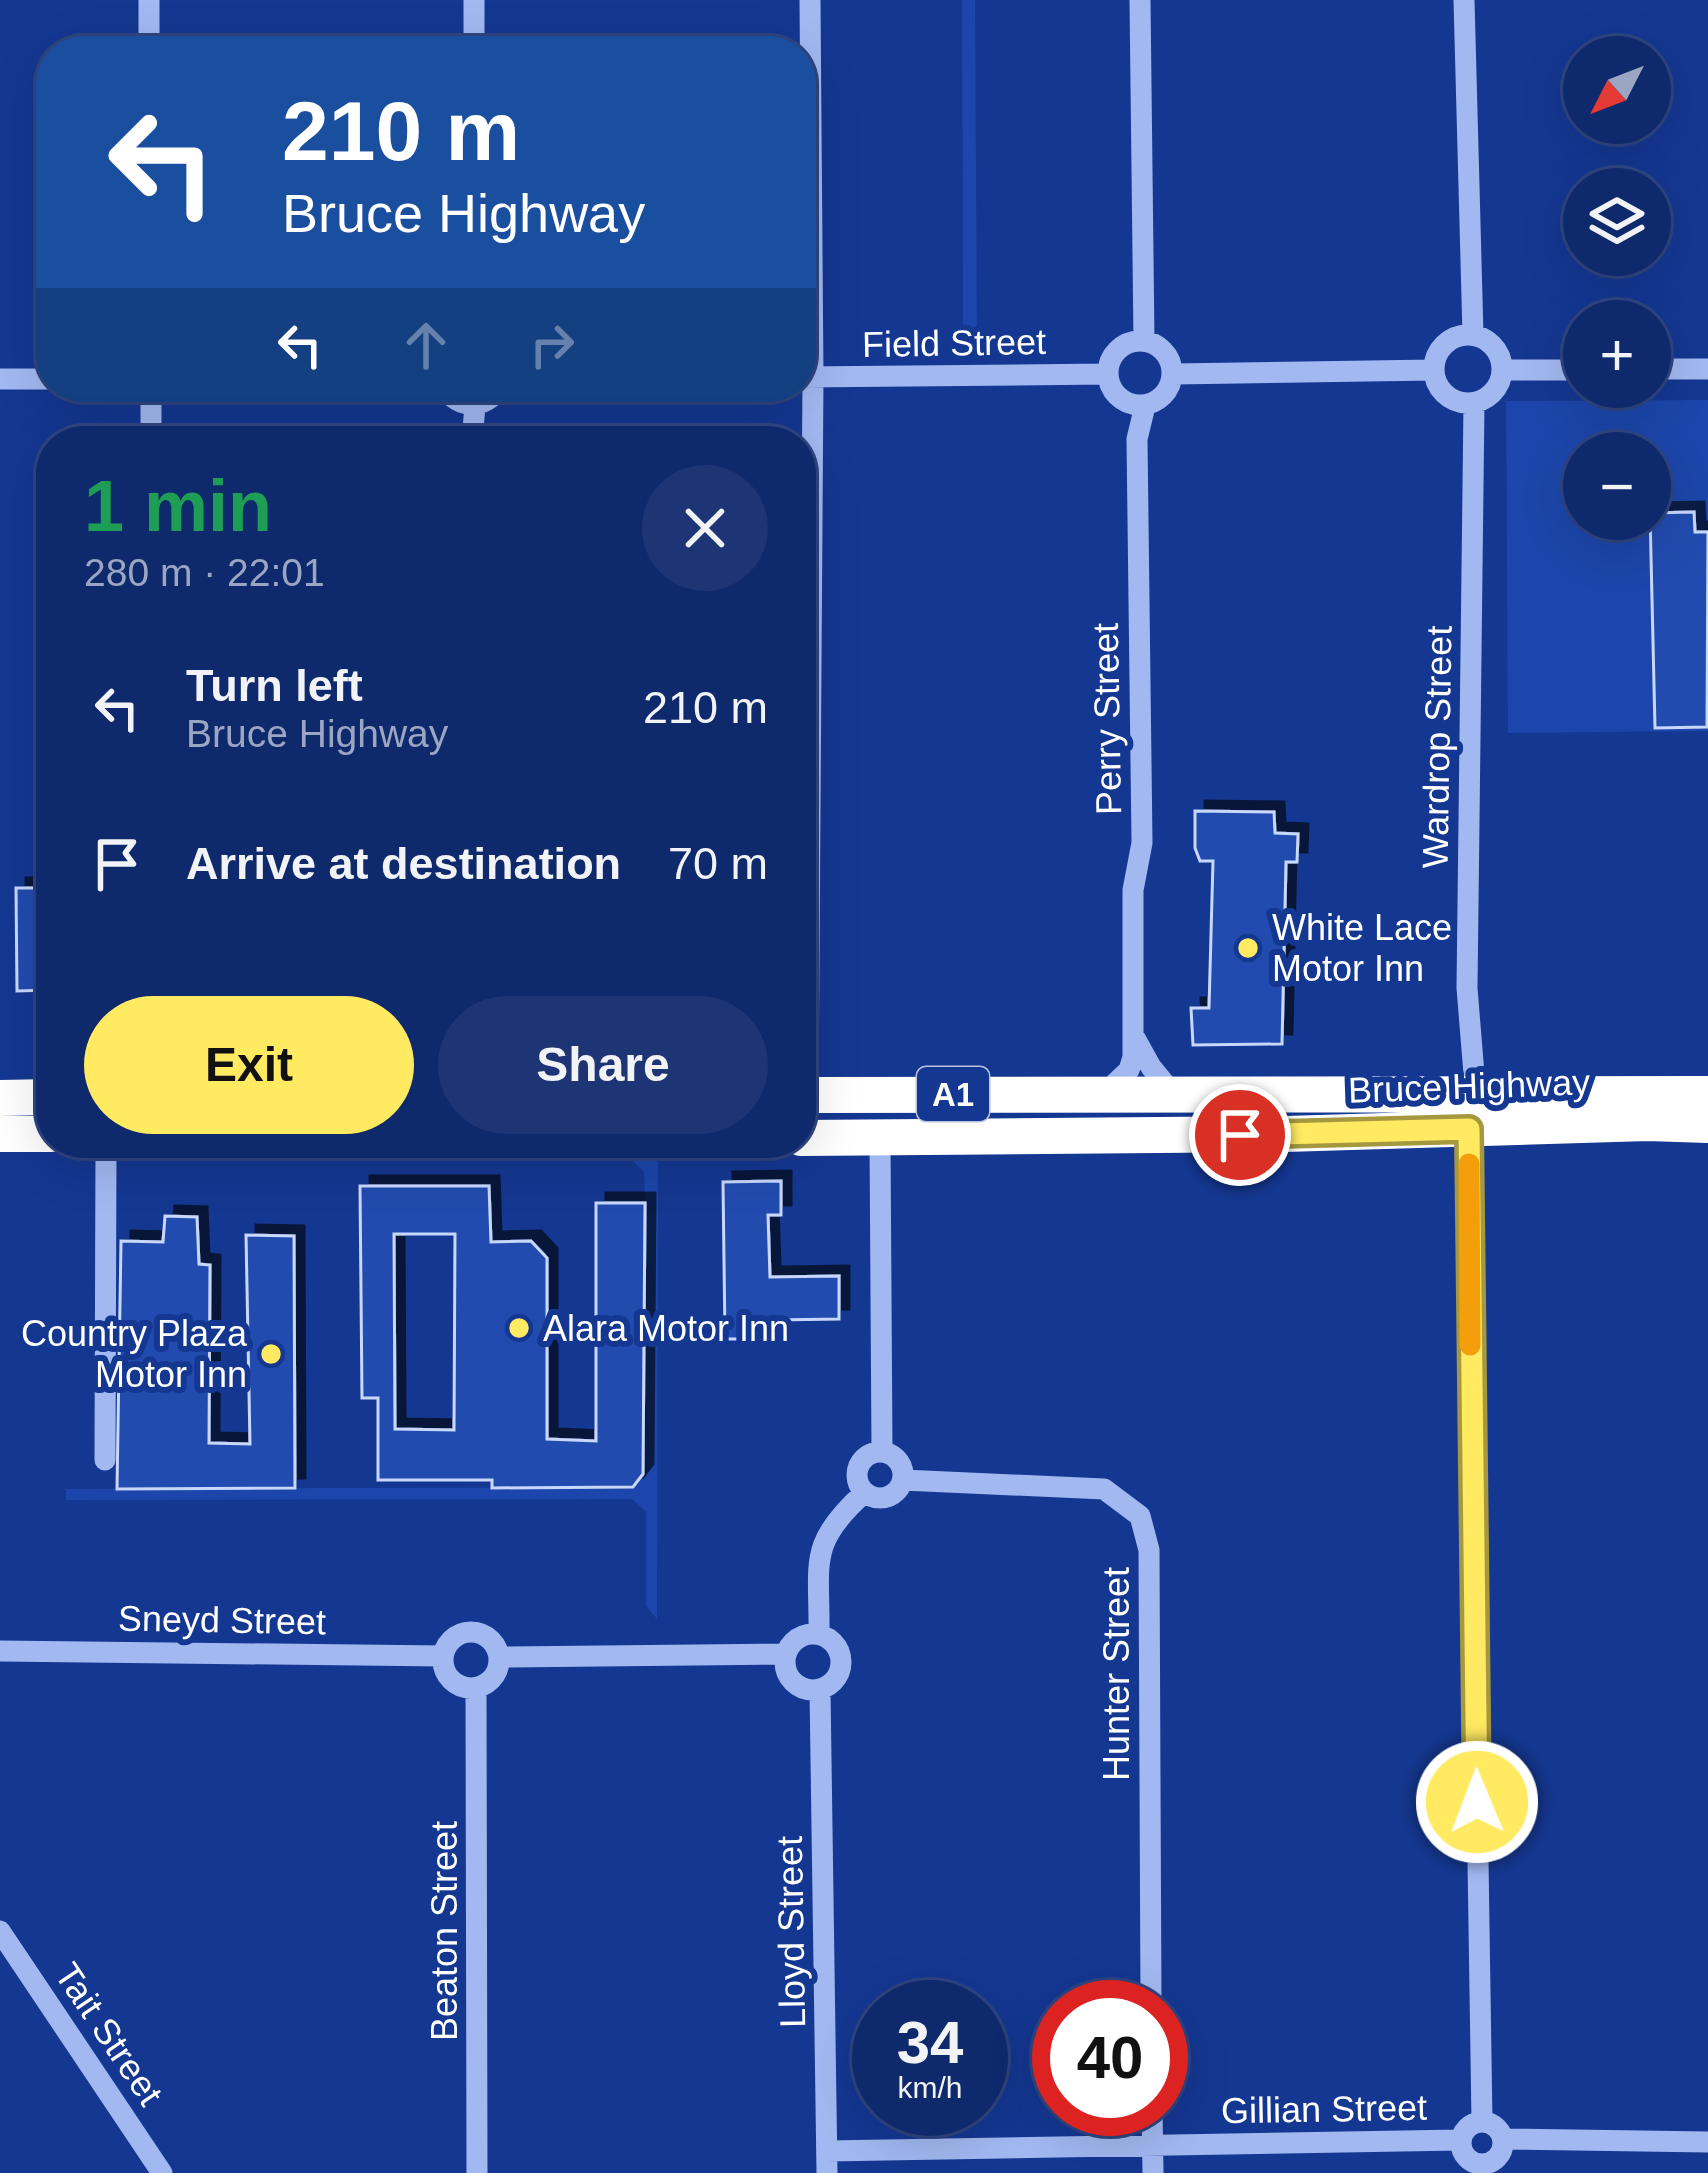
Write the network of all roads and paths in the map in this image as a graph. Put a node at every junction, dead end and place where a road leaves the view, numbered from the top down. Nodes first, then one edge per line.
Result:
1 (149, 0) edge
2 (474, 0) edge
3 (810, 0) edge
4 (1140, 0) edge
5 (1464, 0) edge
6 (149, 36) edge
7 (475, 36) edge
8 (810, 36) edge
9 (1474, 334) junction
10 (1144, 341) junction
11 (1671, 369) edge
12 (1708, 369) edge
13 (1434, 370) junction
14 (1503, 370) junction
15 (1563, 370) edge
16 (1108, 374) junction
17 (1173, 374) junction
18 (816, 377) edge
19 (0, 379) edge
20 (36, 379) edge
21 (459, 402) edge
22 (484, 402) edge
23 (1474, 403) junction
24 (476, 406) junction
25 (1144, 406) junction
26 (474, 426) edge
27 (1132, 1032) junction
28 (1472, 1092) junction
29 (1105, 1094) junction
30 (1173, 1094) junction
31 (1708, 1094) edge
32 (816, 1095) edge
33 (36, 1097) edge
34 (0, 1098) edge
35 (1708, 1125) edge
36 (1469, 1129) junction
37 (0, 1134) edge
38 (36, 1134) edge
39 (816, 1138) edge
40 (880, 1139) junction
41 (106, 1158) edge
42 (882, 1451) junction
43 (105, 1460) dead end
44 (903, 1480) junction
45 (864, 1493) junction
46 (819, 1634) junction
47 (0, 1651) edge
48 (785, 1654) junction
49 (443, 1656) junction
50 (499, 1657) junction
51 (476, 1688) junction
52 (820, 1690) junction
53 (0, 1931) edge
54 (1151, 1980) edge
55 (1482, 2122) junction
56 (1152, 2136) edge
57 (1503, 2139) junction
58 (1461, 2140) junction
59 (1708, 2142) edge
60 (1152, 2144) junction
61 (827, 2162) edge
62 (1482, 2169) edge
63 (163, 2173) edge
64 (477, 2173) edge
65 (1153, 2173) edge

1 - 6 street
2 - 7 street
3 - 8 street
4 - 10 street
5 - 9 street
9 - 13 street
9 - 14 street
10 - 16 street
10 - 17 street
11 - 12 street
13 - 17 street
13 - 23 street
14 - 15 street
14 - 23 street
16 - 18 street, Field Street
16 - 25 street
17 - 25 street
19 - 20 street
21 - 24 street
22 - 24 street
23 - 28 street, Wardrop Street
24 - 26 street
25 - 27 street, Perry Street
27 - 29 street, Perry Street
27 - 30 street
28 - 30 highway, Bruce Highway / A1
28 - 31 highway, Bruce Highway / A1
28 - 36 street, Wardrop Street
29 - 30 highway, Bruce Highway / A1
29 - 32 highway, Bruce Highway / A1
33 - 34 highway
35 - 36 highway, Bruce Highway / A1
36 - 40 highway, Bruce Highway / A1
36 - 55 street, Wardrop Street
37 - 38 highway
39 - 40 highway, Bruce Highway / A1
40 - 42 street
41 - 43 street
42 - 44 street
42 - 45 street
44 - 45 street
44 - 54 street, Hunter Street
45 - 46 street
46 - 48 street
46 - 52 street
47 - 49 street, Sneyd Street
48 - 50 street
48 - 52 street
49 - 50 street
49 - 51 street
50 - 51 street
51 - 64 street, Beaton Street
52 - 61 street, Lloyd Street
53 - 63 street, Tait Street
55 - 57 street
55 - 58 street
56 - 60 street
57 - 59 street
57 - 62 street
58 - 60 street, Gillian Street
58 - 62 street
60 - 61 street, Gillian Street
60 - 65 street

